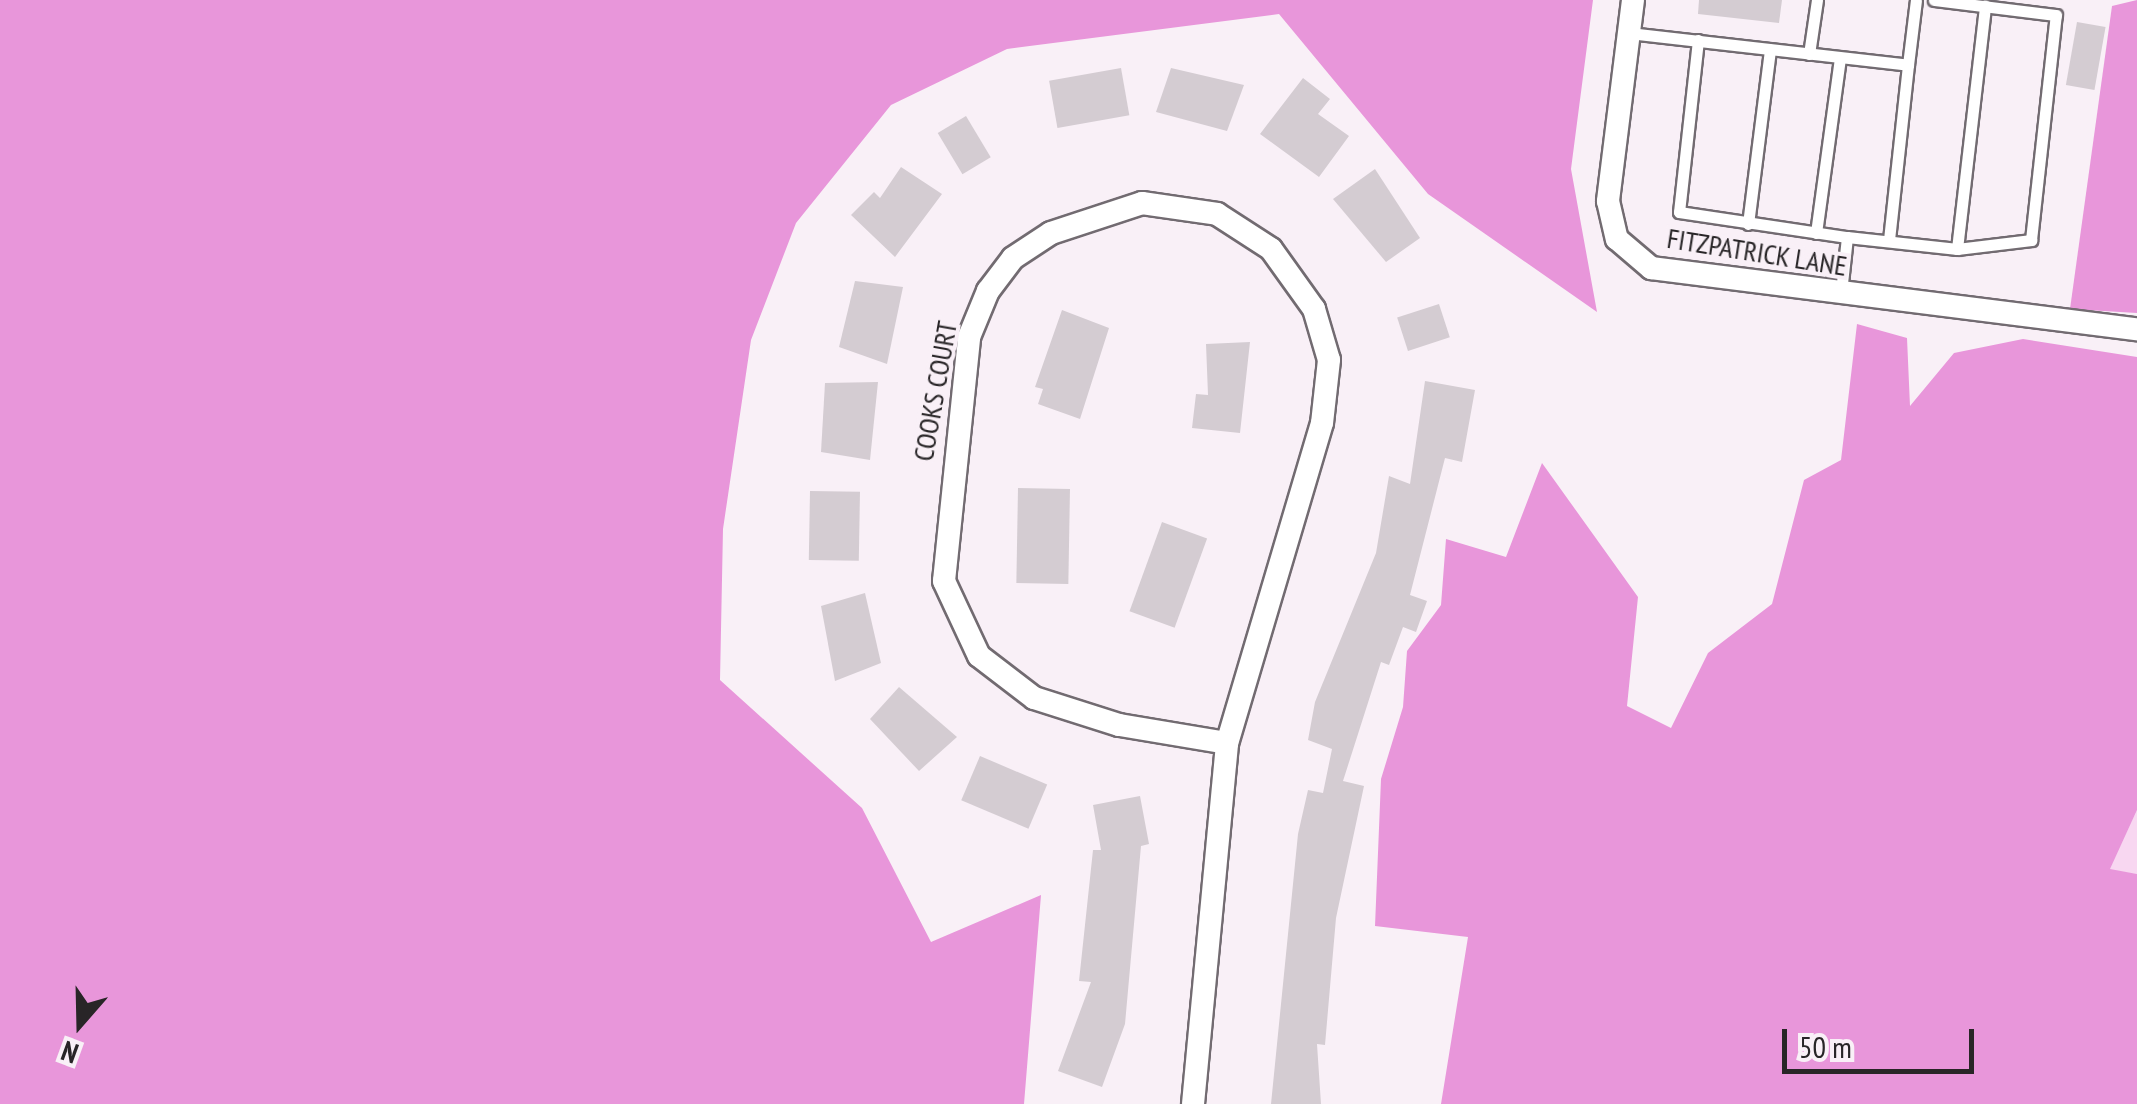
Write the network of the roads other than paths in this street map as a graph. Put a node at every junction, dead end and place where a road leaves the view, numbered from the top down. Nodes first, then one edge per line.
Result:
1 (1633, 0) edge
2 (1817, 0) edge
3 (1916, 0) edge
4 (1934, 0) edge
5 (1985, 6) junction
6 (1629, 33) junction
7 (1698, 40) junction
8 (1770, 49) junction
9 (1809, 54) junction
10 (1840, 58) junction
11 (1908, 66) junction
12 (1748, 224) junction
13 (1816, 234) junction
14 (1847, 238) junction
15 (1888, 240) junction
16 (1957, 249) junction
17 (1840, 296) junction
18 (2137, 329) edge
19 (1227, 743) junction
20 (1194, 1104) edge

1 - 6 street, FITZPATRICK LANE
2 - 9 lane
3 - 11 lane
4 - 5 lane
5 - 16 lane
5 - 16 lane
6 - 7 lane
6 - 17 street, FITZPATRICK LANE
7 - 8 lane
7 - 12 lane
8 - 9 lane
8 - 12 lane
9 - 10 lane
10 - 11 lane
10 - 13 lane
11 - 15 lane
12 - 13 lane
13 - 14 lane
14 - 15 lane
14 - 17 lane
15 - 16 lane
17 - 18 street, FITZPATRICK LANE
19 - 19 street, COOKS COURT
19 - 20 street, COOKS COURT

